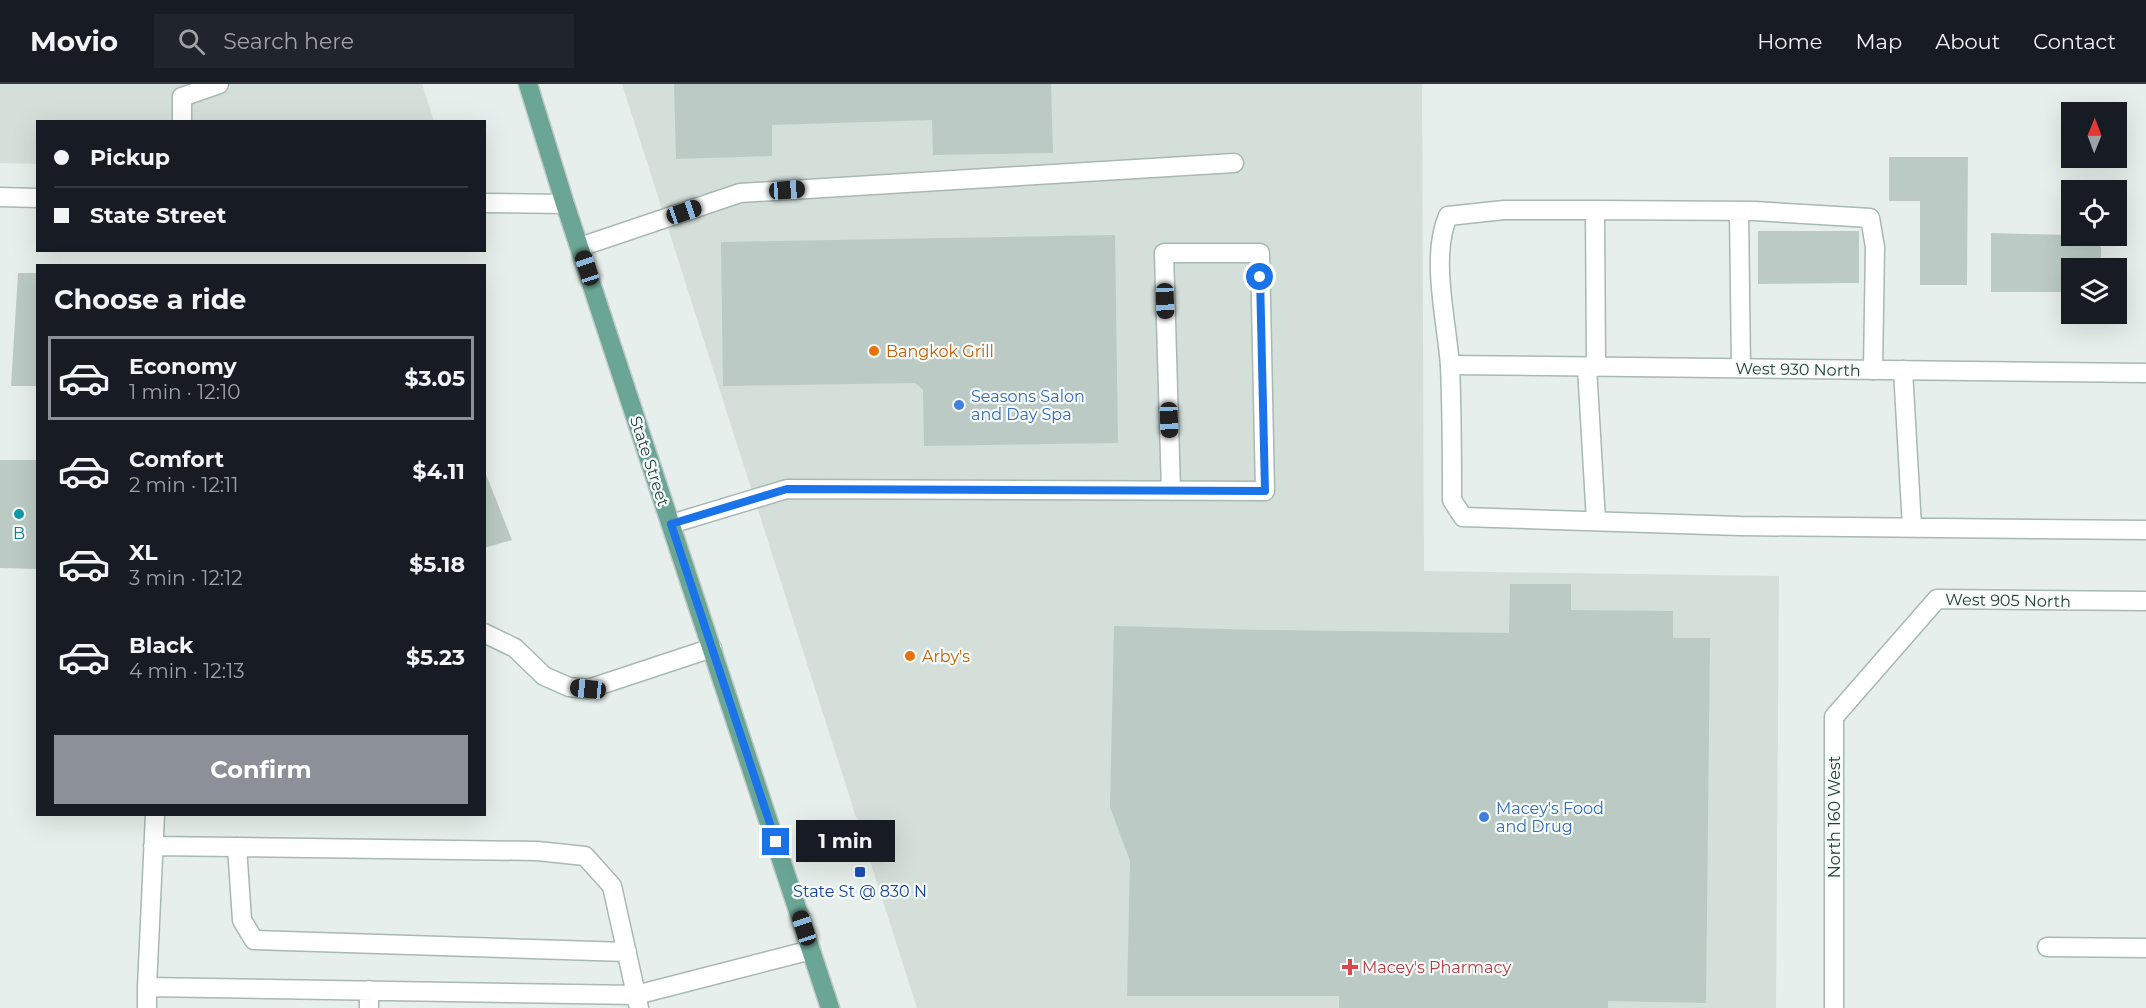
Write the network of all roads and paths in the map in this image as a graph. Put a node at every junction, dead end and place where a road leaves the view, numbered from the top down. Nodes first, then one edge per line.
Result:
1 (219, 84) edge
2 (528, 84) edge
3 (179, 90) edge
4 (182, 120) edge
5 (1234, 162) dead end
6 (0, 197) edge
7 (36, 198) edge
8 (486, 203) edge
9 (565, 204) junction
10 (1594, 210) junction
11 (1739, 211) junction
12 (580, 247) junction
13 (1450, 365) junction
14 (1592, 367) junction
15 (1741, 368) junction
16 (1873, 370) junction
17 (1903, 370) junction
18 (2146, 373) edge
19 (1171, 491) junction
20 (1596, 521) junction
21 (671, 524) junction
22 (1912, 527) junction
23 (2146, 530) edge
24 (2146, 601) edge
25 (486, 634) edge
26 (711, 648) junction
27 (1894, 649) joint
28 (155, 816) edge
29 (153, 846) junction
30 (237, 847) junction
31 (2047, 947) dead end
32 (2146, 948) edge
33 (811, 950) junction
34 (627, 952) junction
35 (147, 987) junction
36 (369, 999) edge
37 (638, 1001) edge
38 (147, 1008) edge
39 (830, 1008) edge
40 (1834, 1008) edge

1 - 3 street
2 - 9 main road, State Street
3 - 4 street
5 - 12 street
6 - 7 street
8 - 9 street
9 - 12 main road, State Street
10 - 11 street
10 - 13 street
10 - 14 street
11 - 15 street
11 - 16 street
12 - 21 main road, State Street
13 - 14 street, West 930 North
13 - 20 street
14 - 15 street, West 930 North
14 - 20 street
15 - 16 street, West 930 North
16 - 17 street, West 930 North
17 - 18 street, West 930 North
17 - 22 street
19 - 19 street
19 - 21 street
20 - 22 street
21 - 26 main road, State Street
22 - 23 street
24 - 27 street, West 905 North
25 - 26 street
26 - 33 main road, State Street
27 - 40 street, North 160 West
28 - 29 street
29 - 30 street
29 - 35 street
30 - 34 street
30 - 34 street
31 - 32 street
33 - 37 street
33 - 39 main road, State Street
34 - 37 street
35 - 36 street
35 - 38 street
36 - 37 street

